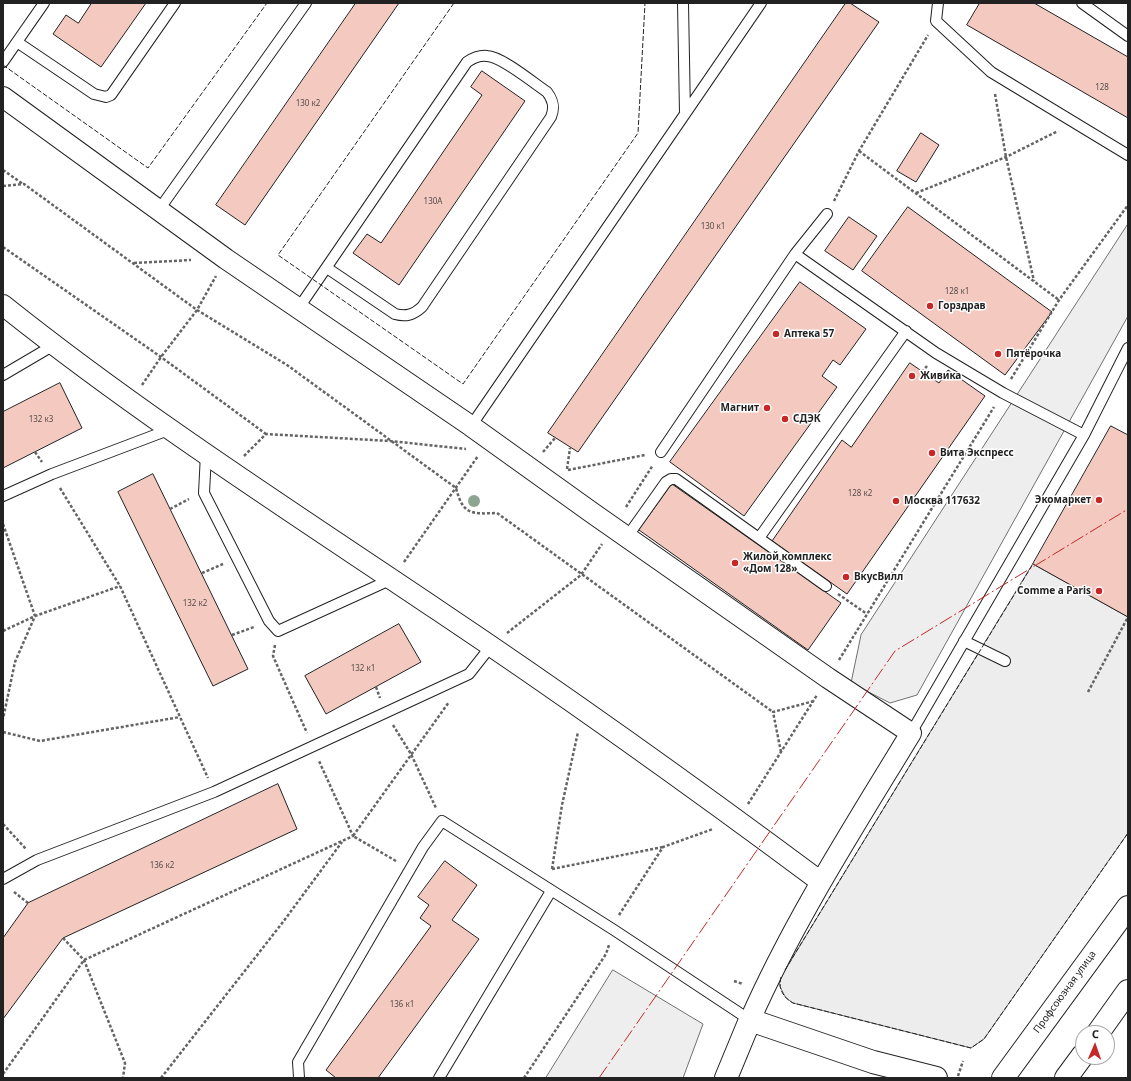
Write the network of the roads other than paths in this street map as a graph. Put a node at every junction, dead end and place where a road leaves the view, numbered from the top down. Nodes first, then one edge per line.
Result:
1 (44, 3) edge
2 (175, 3) edge
3 (306, 3) edge
4 (683, 3) edge
5 (761, 3) edge
6 (938, 3) edge
7 (1082, 3) edge
8 (1128, 36) edge
9 (17, 42) junction
10 (3, 62) edge
11 (3, 97) edge
12 (685, 114) junction
13 (1128, 155) edge
14 (158, 211) junction
15 (827, 214) road end
16 (795, 254) junction
17 (326, 268) junction
18 (3, 305) edge
19 (298, 309) junction
20 (906, 331) junction
21 (54, 345) junction
22 (1128, 348) edge
23 (3, 375) edge
24 (471, 426) junction
25 (171, 429) junction
26 (1084, 435) junction
27 (661, 452) road end
28 (206, 453) junction
29 (3, 496) edge
30 (620, 532) junction
31 (759, 538) junction
32 (392, 579) junction
33 (826, 586) road end
34 (964, 641) junction
35 (491, 646) junction
36 (1005, 661) dead end
37 (911, 733) junction
38 (3, 879) edge
39 (821, 882) junction
40 (552, 891) junction
41 (1128, 907) edge
42 (1128, 992) edge
43 (750, 1020) junction
44 (1104, 1025) edge
45 (873, 1062) junction
46 (1076, 1065) edge
47 (299, 1078) edge
48 (440, 1078) edge
49 (726, 1078) edge
50 (894, 1078) edge
51 (936, 1078) edge
52 (1003, 1078) edge
53 (1066, 1078) edge

1 - 9 lane
2 - 9 lane
3 - 14 lane
4 - 12 lane
5 - 12 lane
6 - 13 lane
7 - 8 lane
9 - 10 lane
11 - 14 street
12 - 24 lane
14 - 19 street
15 - 16 lane
16 - 20 lane
16 - 27 lane
17 - 17 lane
17 - 19 lane
18 - 21 street
19 - 24 street
20 - 26 lane
20 - 31 lane
21 - 23 lane
21 - 25 street
22 - 26 lane
24 - 30 street
25 - 28 street
25 - 29 lane
26 - 34 lane
28 - 32 street
28 - 32 lane
30 - 31 lane
30 - 37 street
31 - 33 lane
32 - 35 street
34 - 36 lane
34 - 37 lane
35 - 38 lane
35 - 39 street
37 - 39 street
39 - 43 street
40 - 43 lane
40 - 47 lane
40 - 48 lane
41 - 52 main road, Профсоюзная улица
42 - 44 main road
43 - 45 main road
43 - 49 main road
45 - 50 main road
45 - 51 main road
46 - 53 main road

